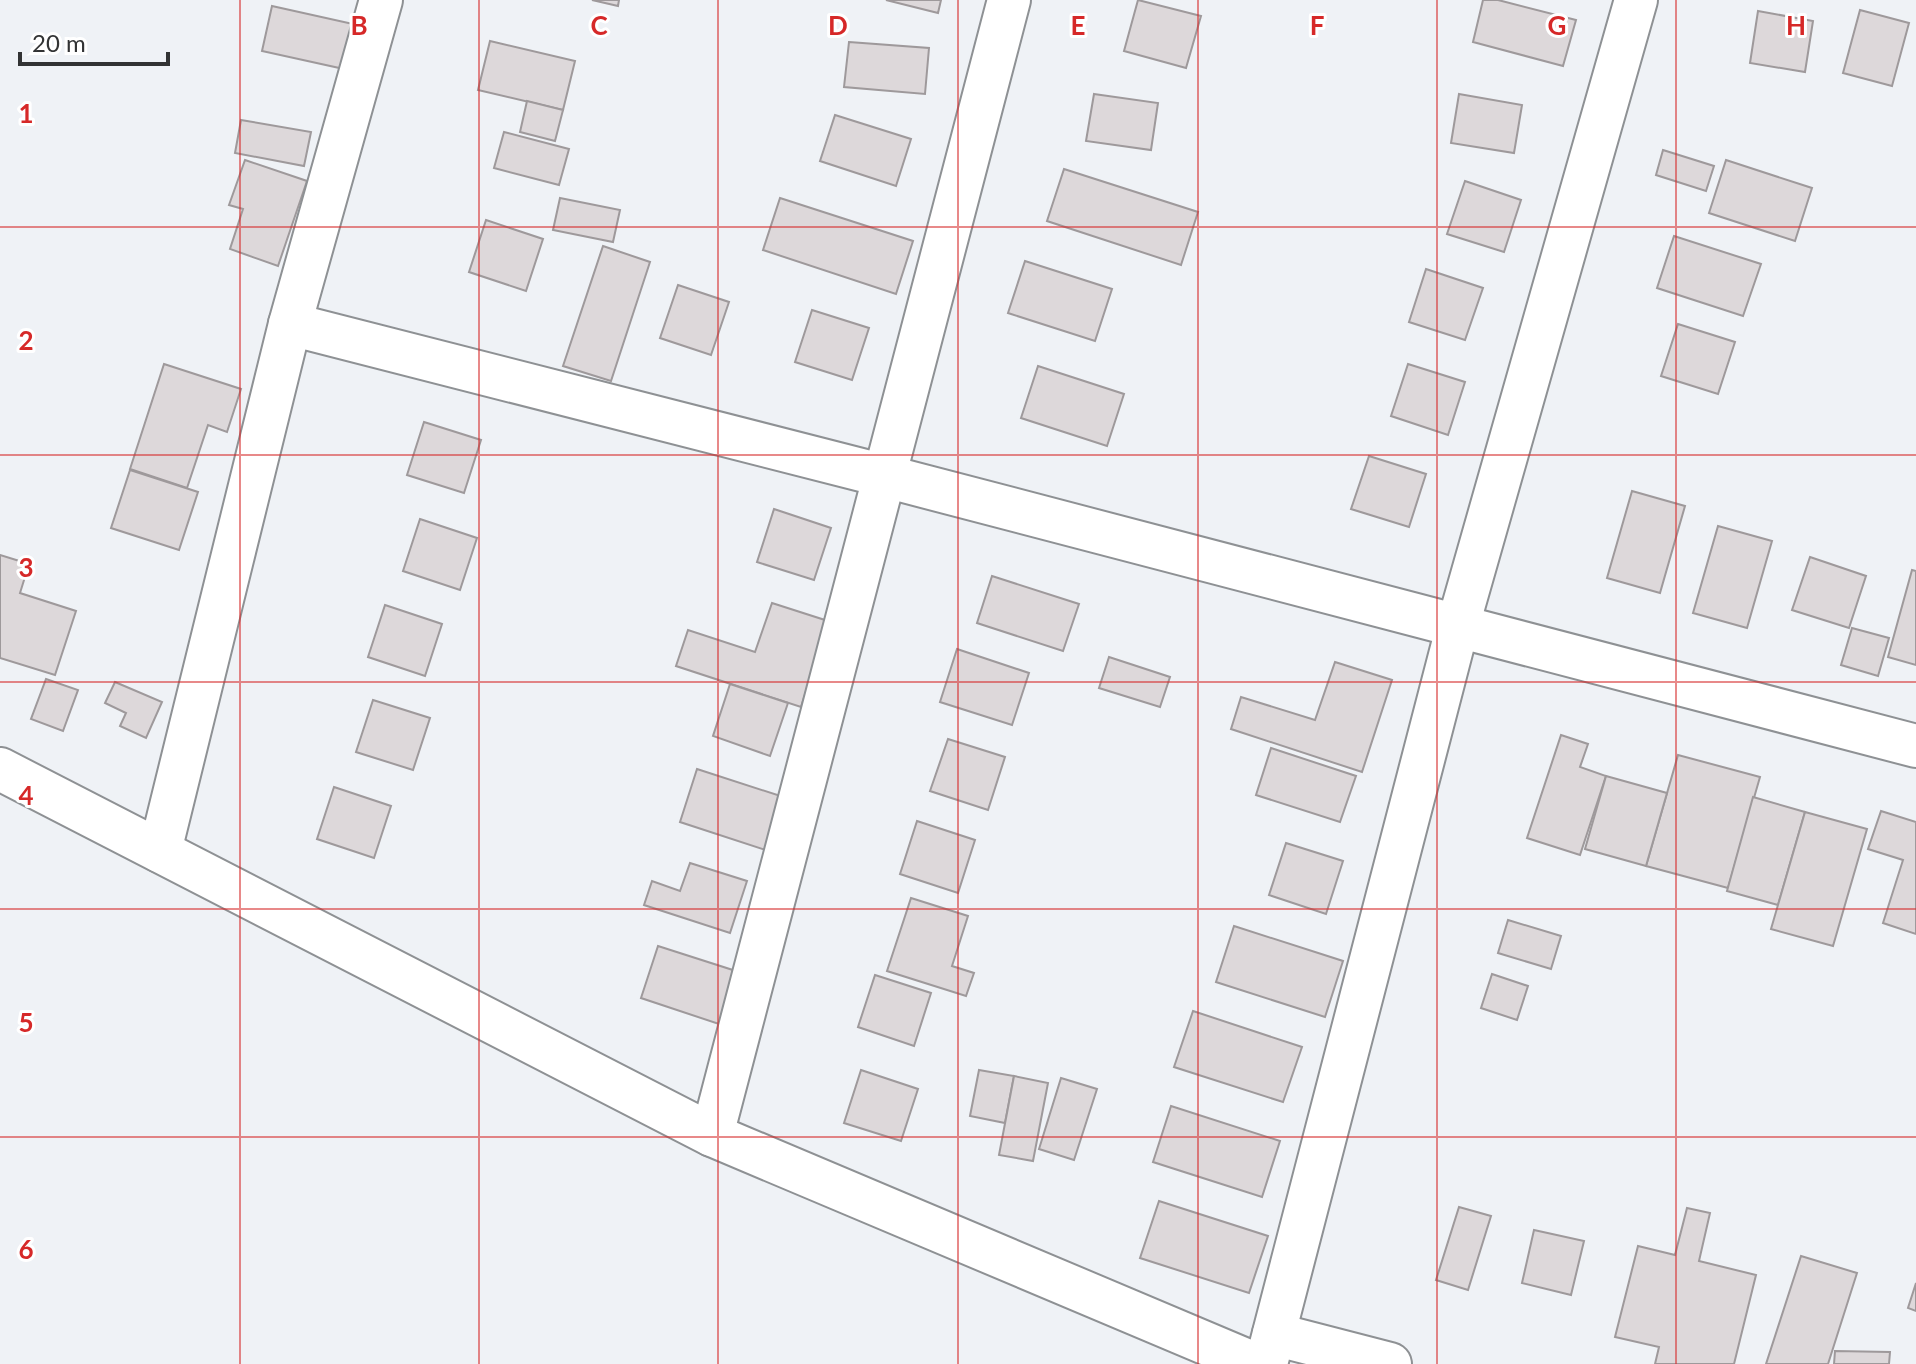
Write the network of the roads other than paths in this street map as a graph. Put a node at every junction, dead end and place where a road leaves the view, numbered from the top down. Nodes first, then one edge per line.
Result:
1 (381, 0) edge
2 (1009, 0) edge
3 (1636, 0) edge
4 (290, 324) junction
5 (885, 476) junction
6 (1458, 625) junction
7 (1916, 746) edge
8 (0, 769) edge
9 (160, 851) junction
10 (712, 1135) junction
11 (1265, 1354) edge
12 (1390, 1364) edge

1 - 4 street
2 - 5 street
3 - 6 street
4 - 5 street
4 - 9 street
5 - 6 street
5 - 10 street
6 - 7 street
6 - 11 street
8 - 9 street
9 - 10 street
10 - 11 street
11 - 12 street

